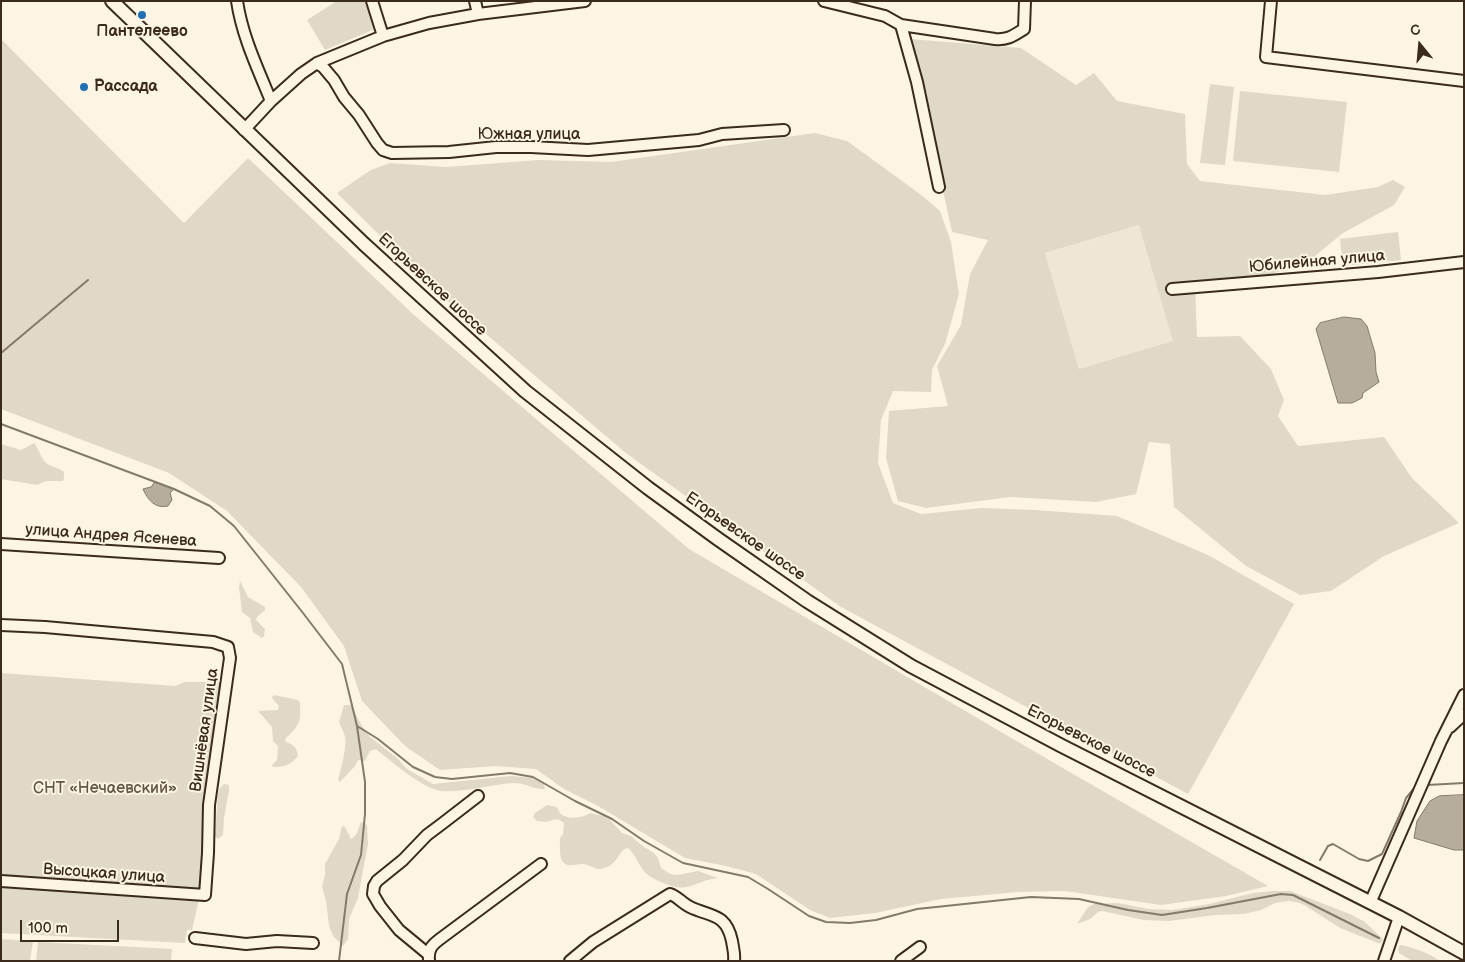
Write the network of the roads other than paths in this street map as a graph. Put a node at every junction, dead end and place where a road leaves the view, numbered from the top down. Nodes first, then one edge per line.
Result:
1 (112, 1) edge
2 (237, 1) edge
3 (372, 1) edge
4 (475, 1) edge
5 (584, 1) edge
6 (824, 1) edge
7 (1025, 1) edge
8 (1271, 1) edge
9 (478, 14) junction
10 (901, 25) junction
11 (383, 36) junction
12 (317, 63) junction
13 (1464, 81) edge
14 (271, 101) junction
15 (244, 130) junction
16 (784, 130) dead end
17 (940, 187) dead end
18 (1464, 262) edge
19 (1172, 289) dead end
20 (1, 544) edge
21 (219, 558) dead end
22 (1, 625) edge
23 (1464, 695) edge
24 (1464, 714) edge
25 (1447, 730) junction
26 (478, 796) dead end
27 (541, 864) dead end
28 (1, 881) edge
29 (205, 895) joint
30 (1370, 903) junction
31 (1398, 917) junction
32 (195, 938) dead end
33 (313, 943) dead end
34 (920, 947) dead end
35 (1464, 953) edge
36 (429, 957) edge
37 (570, 961) edge
38 (734, 961) edge
39 (901, 961) edge
40 (1384, 961) edge

1 - 15 main road, Егорьевское шоссе
2 - 14 street
3 - 11 street
4 - 9 street
5 - 9 street
6 - 10 street
7 - 10 street
8 - 13 street
9 - 11 street
10 - 17 street
11 - 12 street
12 - 14 street
12 - 16 street, Южная улица
14 - 15 street
15 - 30 main road, Егорьевское шоссе
18 - 19 street, Юбилейная улица
20 - 21 street, улица Андрея Ясенева
22 - 29 street, Вишнёвая улица
23 - 25 street
24 - 25 street
25 - 30 street
26 - 36 street
27 - 36 street
28 - 29 street, Высоцкая улица
30 - 31 main road, Егорьевское шоссе
31 - 35 main road, Егорьевское шоссе
31 - 40 street
32 - 33 street
34 - 39 street
37 - 38 street

